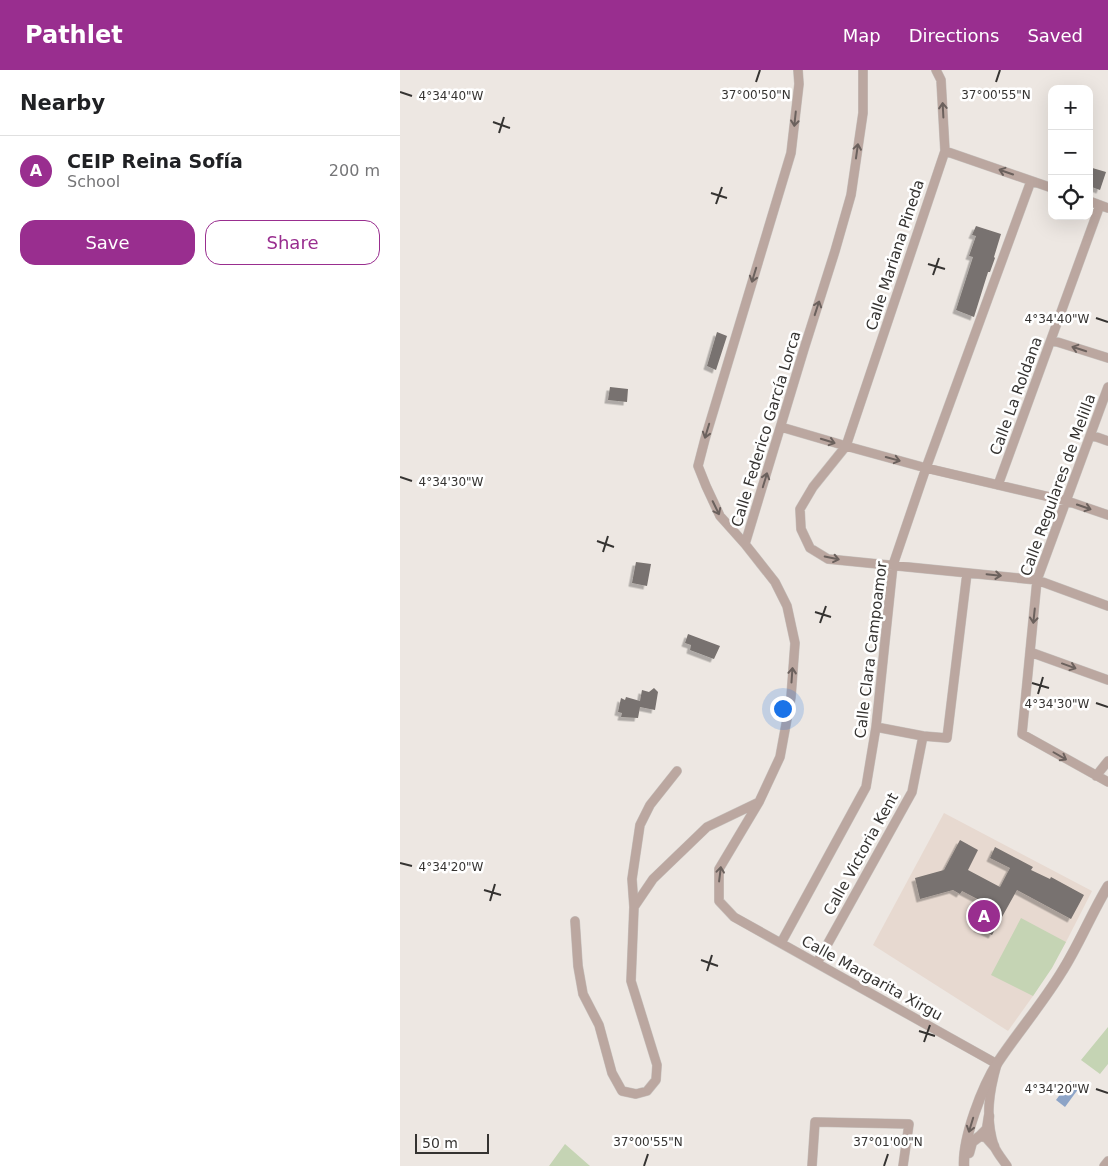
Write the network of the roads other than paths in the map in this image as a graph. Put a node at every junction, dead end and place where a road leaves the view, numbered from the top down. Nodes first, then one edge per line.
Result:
1 (798, 70) edge
2 (863, 70) edge
3 (936, 70) edge
4 (944, 151) junction
5 (1031, 181) junction
6 (1048, 187) edge
7 (1104, 206) edge
8 (1051, 340) junction
9 (1108, 358) edge
10 (1108, 387) edge
11 (781, 427) junction
12 (1091, 435) junction
13 (1108, 441) edge
14 (846, 446) junction
15 (926, 468) junction
16 (998, 485) junction
17 (1067, 501) junction
18 (1108, 515) edge
19 (746, 544) junction
20 (893, 565) junction
21 (967, 573) junction
22 (1038, 580) junction
23 (1108, 606) edge
24 (1030, 652) junction
25 (1108, 680) edge
26 (876, 727) junction
27 (923, 736) junction
28 (1108, 761) edge
29 (677, 771) dead end
30 (1096, 776) junction
31 (1108, 782) edge
32 (759, 802) junction
33 (1108, 886) edge
34 (634, 907) junction
35 (734, 917) joint
36 (575, 921) dead end
37 (781, 943) junction
38 (817, 963) junction
39 (997, 1064) junction
40 (989, 1116) junction
41 (980, 1136) junction
42 (994, 1146) junction
43 (1108, 1161) edge
44 (812, 1166) edge
45 (903, 1166) edge
46 (966, 1166) edge
47 (1007, 1166) edge
48 (1104, 1166) edge

1 -> 19 street
11 -> 2 street, Calle Federico García Lorca
4 -> 3 street, Calle Mariana Pineda
5 -> 4 street
4 - 14 street, Calle Mariana Pineda
5 - 6 street
5 - 15 street, Calle Clara Campoamor
7 - 8 street, Calle La Roldana
9 -> 8 street
8 - 16 street, Calle La Roldana
10 - 12 street, Calle Regulares de Melilla
11 -> 14 street
19 -> 11 street, Calle Federico García Lorca
12 - 13 street
12 - 17 street, Calle Regulares de Melilla
14 -> 15 street
14 -> 20 street
15 - 16 street
15 - 20 street, Calle Clara Campoamor
16 - 17 street
17 -> 18 street
17 - 22 street, Calle Regulares de Melilla
32 -> 19 street, Calle Federico García Lorca
20 - 21 street
20 - 26 street, Calle Clara Campoamor
21 -> 22 street
21 - 27 street
22 - 23 street
22 -> 24 street, Calle Regulares de Melilla
24 -> 25 street
24 -> 30 street, Calle Regulares de Melilla
26 - 27 street
26 - 37 street, Calle Clara Campoamor
27 - 38 street, Calle Victoria Kent
28 - 30 street
29 - 34 street
30 - 31 street, Calle Regulares de Melilla
32 - 34 street
35 -> 32 street, Calle Federico García Lorca
33 - 39 street
34 - 36 street
35 - 37 street, Calle Margarita Xirgu
37 - 38 street, Calle Margarita Xirgu
38 - 39 street, Calle Margarita Xirgu
39 - 40 street
39 -> 46 street
40 - 41 street
40 - 42 street
41 - 42 street
41 - 46 street
42 - 47 street
43 - 48 street
44 - 45 street

